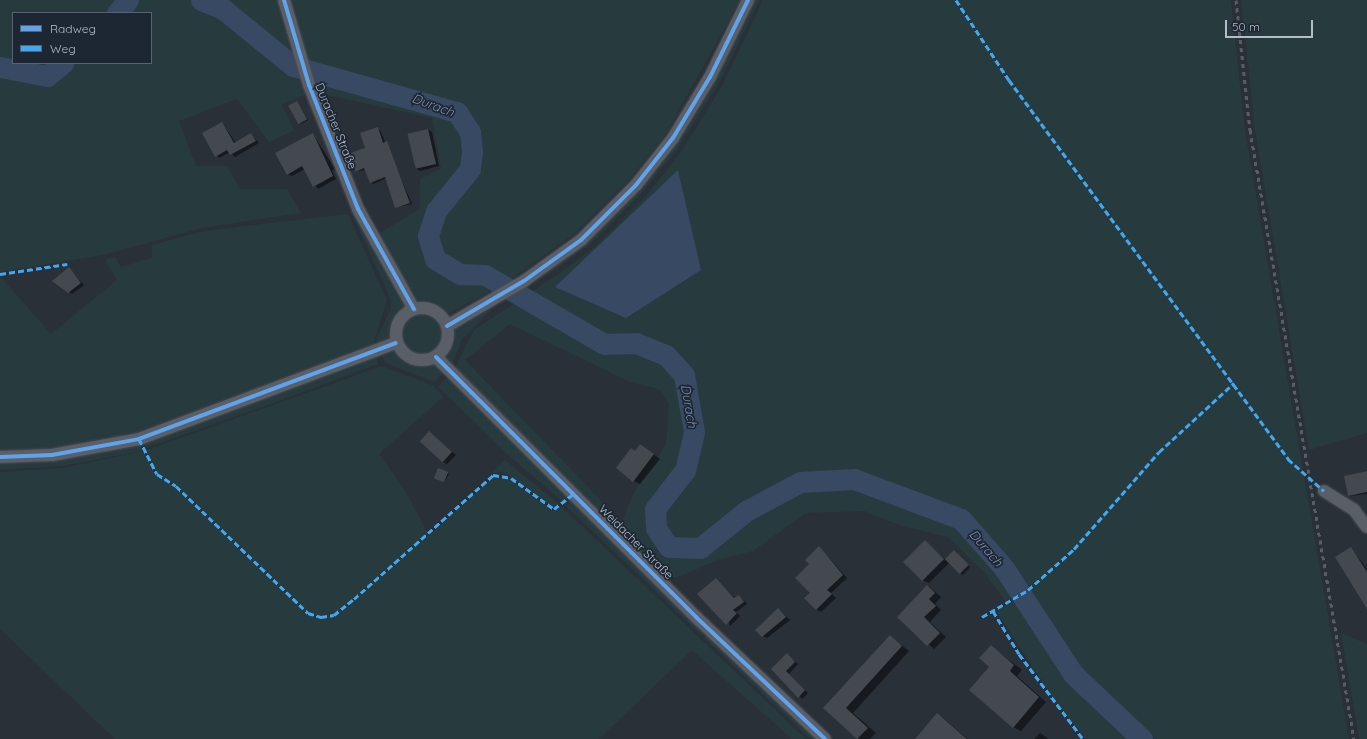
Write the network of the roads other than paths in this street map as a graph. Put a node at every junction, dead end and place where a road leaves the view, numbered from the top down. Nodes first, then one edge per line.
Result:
1 (284, 0) edge
2 (748, 0) edge
3 (414, 309) junction
4 (447, 326) junction
5 (396, 343) junction
6 (436, 357) junction
7 (0, 457) edge
8 (1324, 491) dead end
9 (1367, 527) edge
10 (824, 739) edge

1 - 3 street, Duracher Straße
2 - 4 street
3 - 4 street
3 - 5 street
4 - 6 street
5 - 6 street
5 - 7 street
6 - 10 street, Weidacher Straße
8 - 9 street

